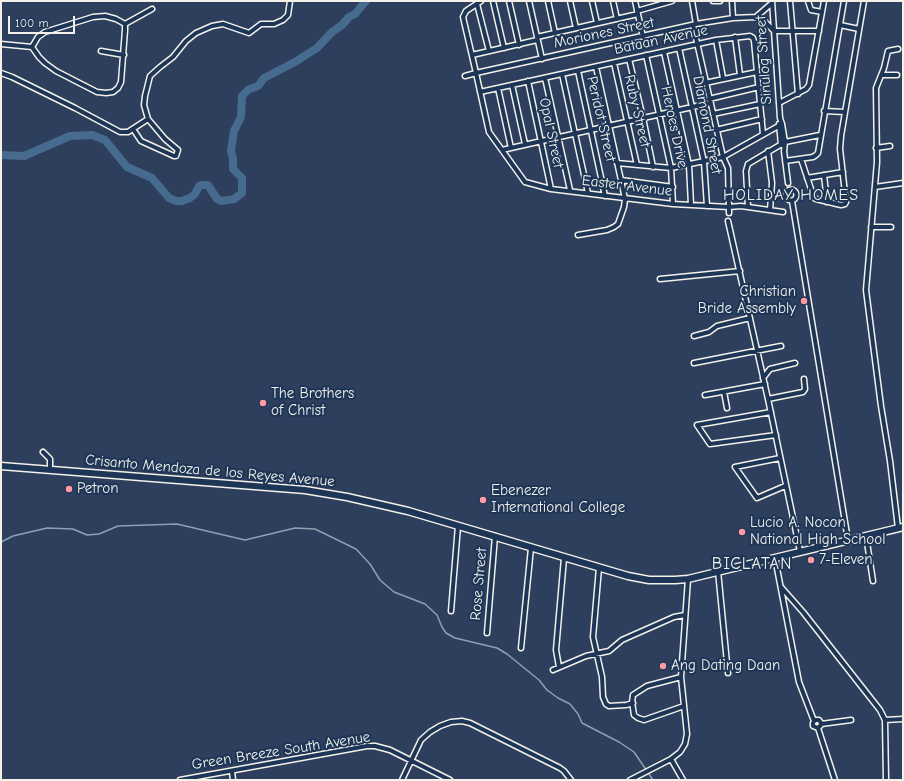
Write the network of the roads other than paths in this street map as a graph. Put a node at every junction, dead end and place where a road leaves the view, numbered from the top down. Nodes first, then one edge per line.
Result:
1 (290, 1) edge
2 (493, 1) edge
3 (509, 1) edge
4 (529, 1) edge
5 (548, 1) edge
6 (570, 1) edge
7 (592, 1) edge
8 (613, 1) edge
9 (635, 1) edge
10 (672, 1) edge
11 (692, 1) edge
12 (713, 1) edge
13 (720, 1) edge
14 (732, 1) edge
15 (790, 1) edge
16 (808, 1) edge
17 (824, 1) edge
18 (844, 1) edge
19 (864, 1) edge
20 (479, 2) edge
21 (772, 2) edge
22 (152, 9) dead end
23 (822, 12) junction
24 (638, 13) junction
25 (756, 16) junction
26 (733, 18) junction
27 (617, 19) junction
28 (597, 23) junction
29 (125, 24) junction
30 (694, 25) junction
31 (840, 25) junction
32 (576, 28) junction
33 (859, 29) junction
34 (774, 31) junction
35 (792, 31) junction
36 (819, 31) junction
37 (555, 33) junction
38 (643, 37) junction
39 (735, 37) junction
40 (537, 39) junction
41 (716, 40) junction
42 (1, 44) edge
43 (519, 44) junction
44 (697, 45) junction
45 (32, 47) junction
46 (504, 48) junction
47 (679, 48) junction
48 (898, 49) dead end
49 (101, 51) dead end
50 (489, 51) junction
51 (664, 52) junction
52 (124, 55) junction
53 (472, 55) junction
54 (646, 55) junction
55 (542, 59) junction
56 (629, 59) junction
57 (614, 63) junction
58 (596, 66) junction
59 (578, 71) junction
60 (757, 72) junction
61 (1, 73) edge
62 (476, 73) junction
63 (562, 74) junction
64 (740, 75) junction
65 (882, 75) junction
66 (897, 75) dead end
67 (465, 76) dead end
68 (545, 78) junction
69 (723, 78) junction
70 (528, 82) junction
71 (705, 83) junction
72 (512, 85) junction
73 (759, 87) junction
74 (498, 88) junction
75 (480, 92) junction
76 (798, 94) junction
77 (709, 101) junction
78 (779, 103) junction
79 (760, 104) junction
80 (693, 108) junction
81 (677, 111) junction
82 (824, 111) junction
83 (845, 112) junction
84 (713, 114) junction
85 (659, 115) junction
86 (643, 118) junction
87 (148, 119) junction
88 (762, 119) junction
89 (627, 122) junction
90 (780, 124) junction
91 (610, 126) junction
92 (133, 129) junction
93 (591, 130) junction
94 (716, 130) junction
95 (576, 133) junction
96 (763, 134) junction
97 (820, 136) junction
98 (558, 137) junction
99 (541, 141) junction
100 (783, 143) junction
101 (526, 144) junction
102 (890, 146) dead end
103 (511, 148) junction
104 (876, 148) junction
105 (502, 150) junction
106 (768, 152) junction
107 (723, 157) junction
108 (801, 159) junction
109 (785, 161) junction
110 (704, 162) junction
111 (617, 163) junction
112 (637, 165) junction
113 (689, 165) junction
114 (653, 167) junction
115 (671, 168) junction
116 (843, 172) junction
117 (824, 176) junction
118 (807, 178) junction
119 (621, 180) junction
120 (903, 183) edge
121 (672, 187) junction
122 (789, 187) junction
123 (875, 187) junction
124 (551, 189) junction
125 (570, 190) junction
126 (588, 193) junction
127 (605, 196) junction
128 (624, 199) junction
129 (792, 201) junction
130 (827, 202) junction
131 (673, 204) junction
132 (691, 205) junction
133 (707, 206) junction
134 (729, 207) junction
135 (748, 207) junction
136 (770, 210) junction
137 (783, 212) dead end
138 (729, 213) dead end
139 (728, 221) dead end
140 (871, 227) junction
141 (890, 227) dead end
142 (578, 235) dead end
143 (740, 271) junction
144 (660, 279) dead end
145 (750, 318) junction
146 (694, 336) dead end
147 (781, 346) dead end
148 (757, 350) junction
149 (694, 363) dead end
150 (795, 363) dead end
151 (763, 378) junction
152 (804, 379) dead end
153 (765, 384) junction
154 (724, 392) junction
155 (705, 395) dead end
156 (768, 399) junction
157 (727, 408) dead end
158 (771, 412) junction
159 (776, 435) junction
160 (43, 452) dead end
161 (780, 458) junction
162 (1, 466) edge
163 (50, 470) junction
164 (785, 486) junction
165 (458, 526) junction
166 (901, 527) edge
167 (495, 536) junction
168 (866, 536) junction
169 (848, 540) junction
170 (531, 548) junction
171 (800, 551) junction
172 (564, 558) junction
173 (775, 558) junction
174 (599, 568) junction
175 (718, 571) junction
176 (688, 579) junction
177 (873, 581) dead end
178 (781, 588) junction
179 (450, 611) dead end
180 (686, 615) junction
181 (487, 633) dead end
182 (521, 648) dead end
183 (597, 653) junction
184 (559, 667) junction
185 (553, 670) dead end
186 (728, 673) dead end
187 (681, 677) junction
188 (633, 703) junction
189 (684, 706) junction
190 (903, 719) edge
191 (851, 720) dead end
192 (884, 720) junction
193 (820, 726) junction
194 (671, 759) junction
195 (411, 761) junction
196 (232, 771) junction
197 (180, 780) edge
198 (233, 780) edge
199 (402, 780) edge
200 (450, 780) edge
201 (571, 780) edge
202 (630, 780) edge
203 (683, 780) edge
204 (835, 780) edge
205 (886, 780) edge

1 - 87 street
2 - 46 street
3 - 43 street
4 - 40 street
5 - 37 street
6 - 32 street
7 - 28 street
8 - 27 street
9 - 24 street
10 - 24 street
11 - 30 street
12 - 13 street
14 - 26 street
15 - 35 street
16 - 23 street
17 - 23 street
18 - 31 street
19 - 33 street
20 - 50 street
20 - 53 street
21 - 25 street
21 - 34 street, Sinulog Street
22 - 29 street
23 - 36 street
24 - 27 street
24 - 38 street
25 - 26 street, Moriones Street
25 - 34 street
26 - 30 street, Moriones Street
27 - 28 street
28 - 32 street
29 - 45 street
29 - 52 street
30 - 38 street, Moriones Street
30 - 44 street
31 - 33 street
31 - 82 street
32 - 37 street
33 - 83 street
34 - 35 street
34 - 78 street, Sinulog Street
35 - 36 street
35 - 76 street
36 - 76 street
37 - 40 street
38 - 55 street, Moriones Street
39 - 41 street, Bataan Avenue
39 - 60 street, Bataan Avenue
39 - 64 street
40 - 43 street
40 - 55 street
41 - 44 street, Bataan Avenue
41 - 69 street
42 - 45 street
43 - 46 street
44 - 47 street, Bataan Avenue
44 - 71 street
45 - 52 street
46 - 50 street
47 - 51 street, Bataan Avenue
47 - 80 street, Diamond Street
48 - 65 street
49 - 52 street
50 - 53 street
51 - 54 street, Bataan Avenue
51 - 81 street
53 - 62 street
54 - 56 street, Bataan Avenue
54 - 85 street, Heroes Drive
55 - 62 street, Moriones Street
56 - 57 street, Bataan Avenue
56 - 86 street
57 - 58 street, Bataan Avenue
57 - 89 street, Ruby Street
58 - 59 street, Bataan Avenue
58 - 91 street
59 - 63 street, Bataan Avenue
59 - 93 street, Peridot Street
60 - 64 street
60 - 73 street, Bataan Avenue
61 - 92 street
62 - 67 street, Moriones Street
62 - 75 street, Easter Avenue
63 - 68 street, Bataan Avenue
63 - 95 street
64 - 69 street
65 - 66 street
65 - 104 street
68 - 70 street, Bataan Avenue
68 - 98 street
69 - 71 street
70 - 72 street, Bataan Avenue
70 - 99 street, Opal Street
71 - 77 street
72 - 74 street, Bataan Avenue
72 - 101 street
73 - 77 street
73 - 79 street, Bataan Avenue
74 - 75 street, Bataan Avenue
74 - 103 street
75 - 105 street, Easter Avenue
76 - 78 street
77 - 80 street
77 - 84 street
78 - 90 street, Sinulog Street
79 - 84 street
79 - 88 street, Bataan Avenue
80 - 81 street
80 - 110 street, Diamond Street
81 - 85 street
81 - 113 street
82 - 83 street
82 - 97 street
83 - 116 street
84 - 94 street
85 - 86 street
85 - 115 street, Heroes Drive
86 - 89 street
86 - 114 street
87 - 92 street
87 - 92 street
88 - 94 street
88 - 96 street, Bataan Avenue
89 - 91 street
89 - 112 street, Ruby Street
90 - 96 street
90 - 100 street
91 - 93 street
91 - 111 street
93 - 95 street
93 - 127 street, Peridot Street
94 - 107 street
95 - 98 street
95 - 126 street
96 - 107 street
97 - 100 street
97 - 108 street
98 - 99 street
98 - 125 street
99 - 101 street
99 - 124 street, Opal Street
100 - 106 street
100 - 109 street
101 - 103 street
102 - 104 street
103 - 105 street
104 - 123 street
105 - 124 street, Easter Avenue
106 - 135 street
106 - 136 street
107 - 110 street
107 - 134 street
108 - 109 street
108 - 118 street
109 - 122 street
110 - 113 street
110 - 133 street, Diamond Street
111 - 112 street
111 - 119 street
112 - 114 street
113 - 115 street
113 - 132 street
114 - 115 street
115 - 121 street, Heroes Drive
116 - 117 street
116 - 130 street
117 - 118 street
117 - 130 street
118 - 130 street
119 - 121 street
119 - 128 street
120 - 123 street
121 - 131 street, Heroes Drive
122 - 129 street
122 - 129 street
123 - 140 street
124 - 125 street, Easter Avenue
125 - 126 street, Easter Avenue
126 - 127 street, Easter Avenue
127 - 128 street, Easter Avenue
128 - 131 street, Easter Avenue
128 - 142 street
129 - 169 street
131 - 132 street, Easter Avenue
132 - 133 street, Easter Avenue
133 - 134 street, Easter Avenue
134 - 135 street, Easter Avenue
134 - 138 street
135 - 136 street, Easter Avenue
136 - 137 street, Easter Avenue
139 - 143 street
140 - 141 street
140 - 166 street
143 - 144 street
143 - 145 street
145 - 146 street
145 - 148 street
147 - 148 street
148 - 149 street
148 - 151 street
150 - 151 street
151 - 153 street
152 - 156 street
153 - 154 street
153 - 156 street
154 - 155 street
154 - 157 street
156 - 158 street
158 - 159 street
158 - 159 street
159 - 161 street
160 - 163 street
161 - 164 street
161 - 164 street
162 - 163 main road, Crisanto Mendoza de los Reyes Avenue
163 - 165 main road, Crisanto Mendoza de los Reyes Avenue
164 - 171 street
165 - 167 main road, Crisanto Mendoza de los Reyes Avenue
165 - 179 street
166 - 168 main road, Crisanto Mendoza de los Reyes Avenue
167 - 170 main road, Crisanto Mendoza de los Reyes Avenue
167 - 181 street, Rose Street
168 - 169 main road, Crisanto Mendoza de los Reyes Avenue
168 - 177 street
169 - 171 main road, Crisanto Mendoza de los Reyes Avenue
170 - 172 main road, Crisanto Mendoza de los Reyes Avenue
170 - 182 street
171 - 173 main road, Crisanto Mendoza de los Reyes Avenue
172 - 174 main road, Crisanto Mendoza de los Reyes Avenue
172 - 184 street
173 - 175 main road, Crisanto Mendoza de los Reyes Avenue
173 - 178 street
174 - 176 main road, Crisanto Mendoza de los Reyes Avenue
174 - 183 street
175 - 176 main road, Crisanto Mendoza de los Reyes Avenue
175 - 186 street
176 - 180 street
178 - 192 street
178 - 193 street
180 - 183 street
180 - 187 street
183 - 184 street
183 - 188 street
184 - 185 street
187 - 188 street
187 - 189 street
188 - 189 street
189 - 194 street
190 - 192 street
191 - 193 street
192 - 205 street
193 - 204 street
194 - 202 street
194 - 203 street
195 - 196 street, Green Breeze South Avenue
195 - 199 street
195 - 200 street, Green Breeze South Avenue
195 - 201 street
196 - 197 street, Green Breeze South Avenue
196 - 198 street

